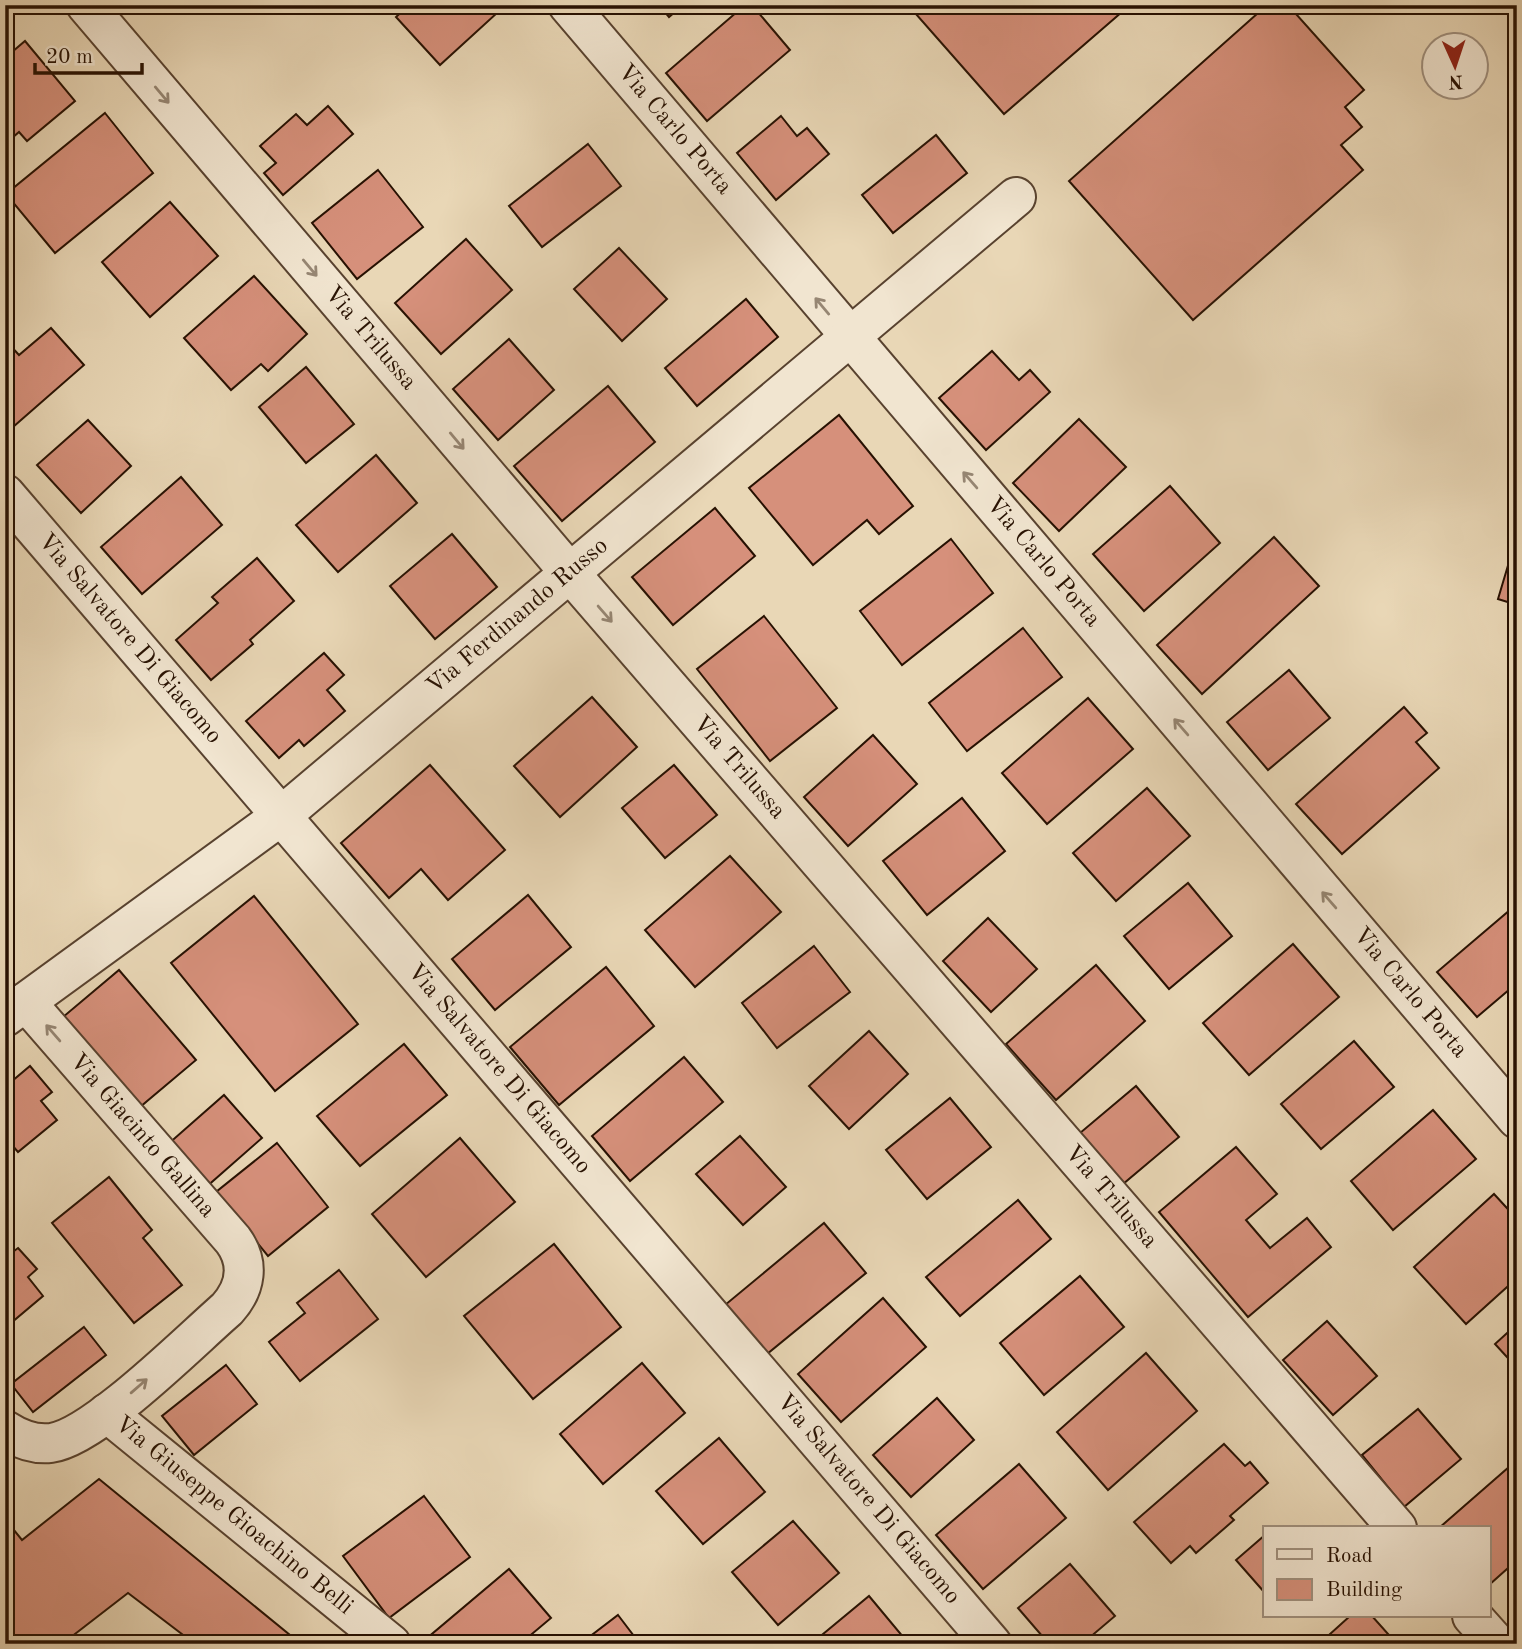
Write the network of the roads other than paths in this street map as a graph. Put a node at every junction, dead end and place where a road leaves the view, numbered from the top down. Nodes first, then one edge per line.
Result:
1 (86, 5) edge
2 (568, 5) edge
3 (1016, 197) dead end
4 (849, 338) junction
5 (5, 494) edge
6 (570, 573) junction
7 (281, 816) junction
8 (15, 1009) edge
9 (1517, 1119) edge
10 (107, 1413) junction
11 (5, 1430) edge
12 (1394, 1526) edge
13 (1474, 1618) edge
14 (391, 1644) edge
15 (992, 1644) edge
16 (1497, 1644) edge

1 -> 6 street, Via Trilussa
4 -> 2 street, Via Carlo Porta
3 - 4 street, Via Ferdinando Russo
4 - 6 street, Via Ferdinando Russo
9 -> 4 street, Via Carlo Porta
5 - 7 street, Via Salvatore Di Giacomo
6 - 7 street, Via Ferdinando Russo
6 -> 12 street, Via Trilussa
7 - 8 street, Via Ferdinando Russo
7 - 15 street, Via Salvatore Di Giacomo
10 -> 8 street, Via Giacinto Gallina
10 - 11 street
10 - 14 street, Via Giuseppe Gioachino Belli
13 - 16 street

